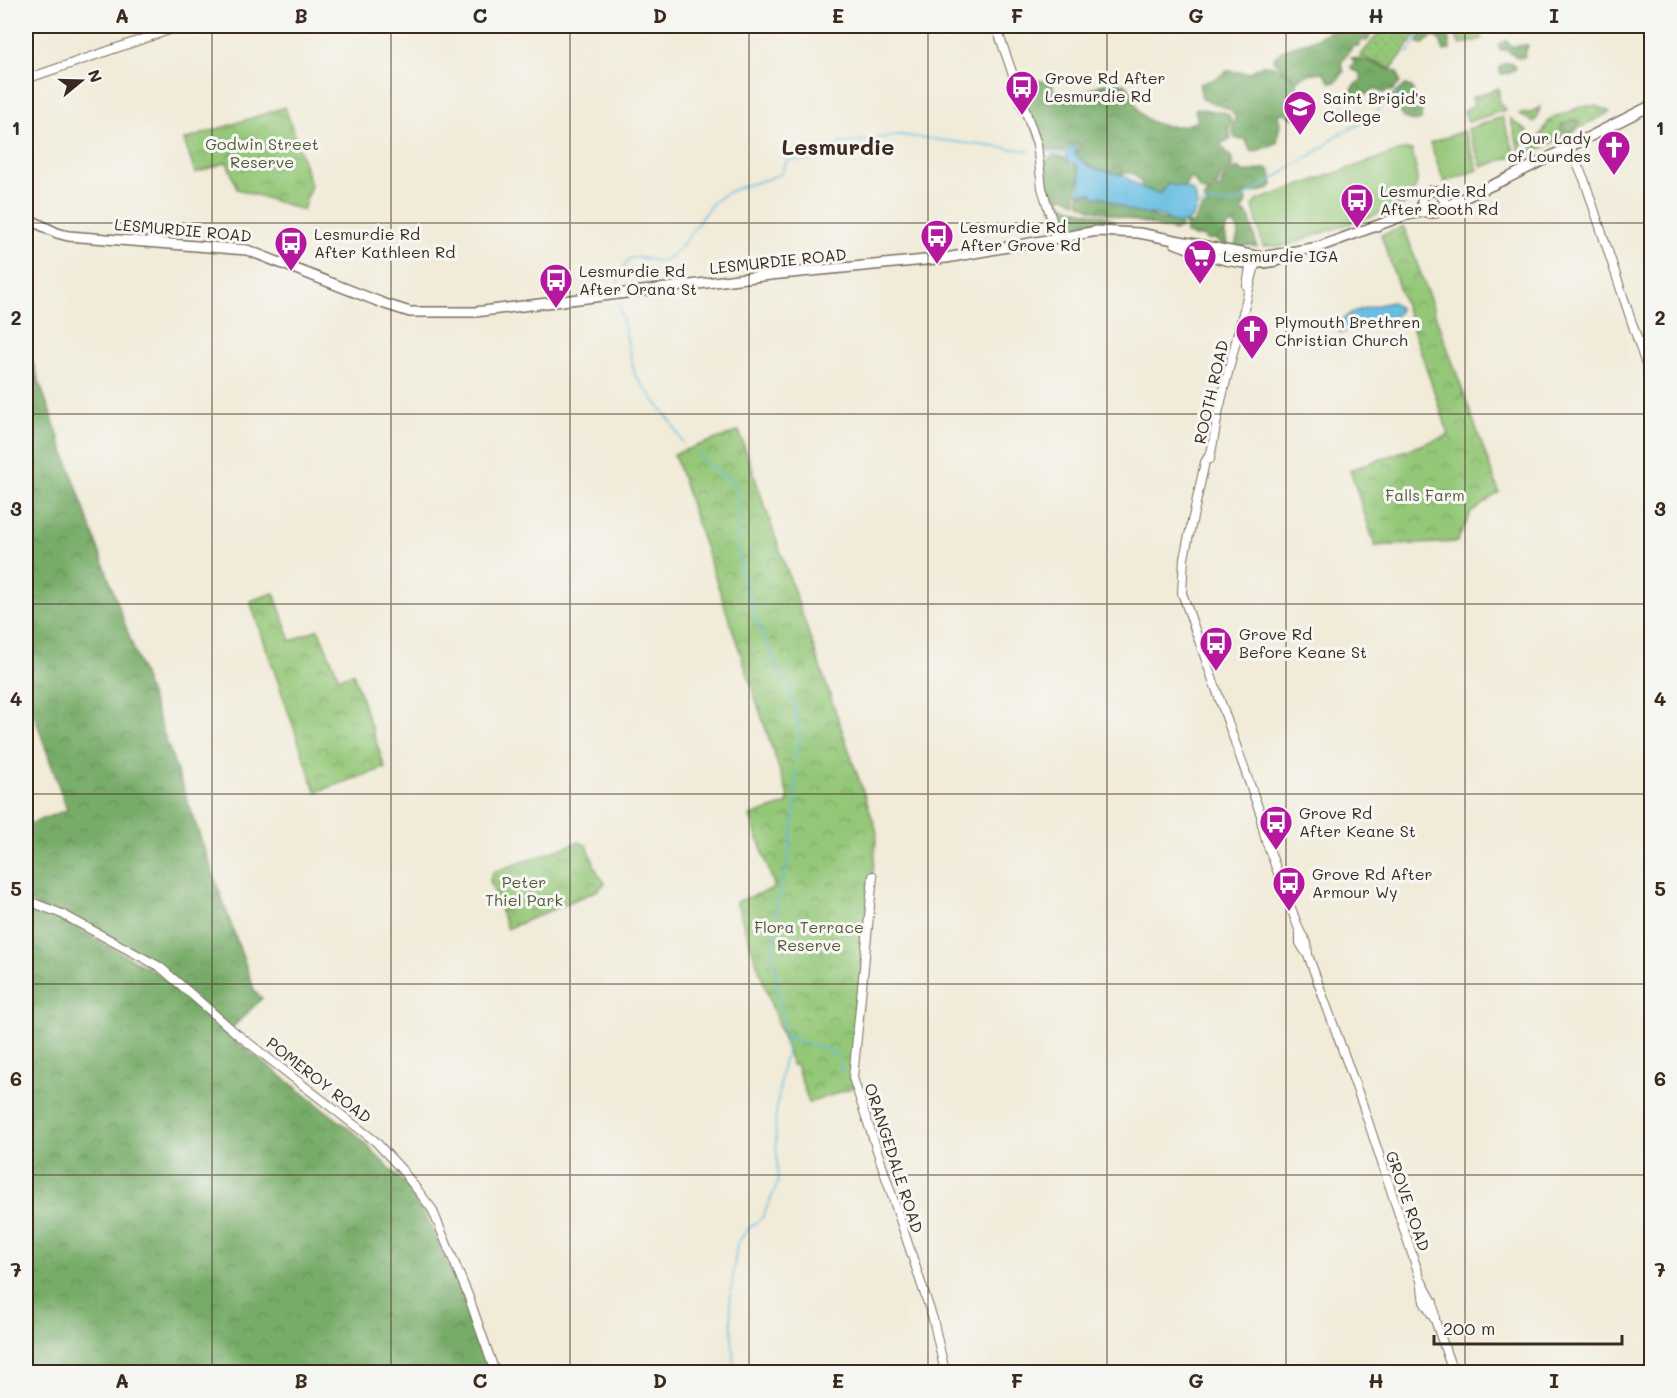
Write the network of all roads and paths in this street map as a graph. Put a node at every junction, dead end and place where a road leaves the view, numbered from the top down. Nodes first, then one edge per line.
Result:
1 (181, 26) edge
2 (996, 26) edge
3 (26, 79) edge
4 (1652, 105) edge
5 (1569, 147) junction
6 (1442, 194) junction
7 (1470, 194) junction
8 (1422, 201) junction
9 (1444, 207) junction
10 (1427, 211) junction
11 (1403, 216) junction
12 (26, 218) edge
13 (1057, 236) junction
14 (1252, 262) junction
15 (1652, 383) edge
16 (1188, 550) joint
17 (873, 876) dead end
18 (26, 900) edge
19 (495, 1372) edge
20 (945, 1372) edge
21 (1452, 1372) edge

1 - 3 street
2 - 13 street
4 - 5 main road, LESMURDIE ROAD
5 - 7 main road, LESMURDIE ROAD
5 - 15 street
6 - 7 main road, LESMURDIE ROAD
6 - 8 main road, LESMURDIE ROAD
6 - 9 main road
7 - 9 main road, LESMURDIE ROAD
8 - 10 main road
8 - 11 main road, LESMURDIE ROAD
9 - 10 main road, LESMURDIE ROAD
10 - 11 main road, LESMURDIE ROAD
11 - 14 main road, LESMURDIE ROAD
12 - 13 main road, LESMURDIE ROAD
13 - 14 main road, LESMURDIE ROAD
14 - 16 street, ROOTH ROAD
16 - 21 street, GROVE ROAD
17 - 20 street, ORANGEDALE ROAD
18 - 19 street, POMEROY ROAD

